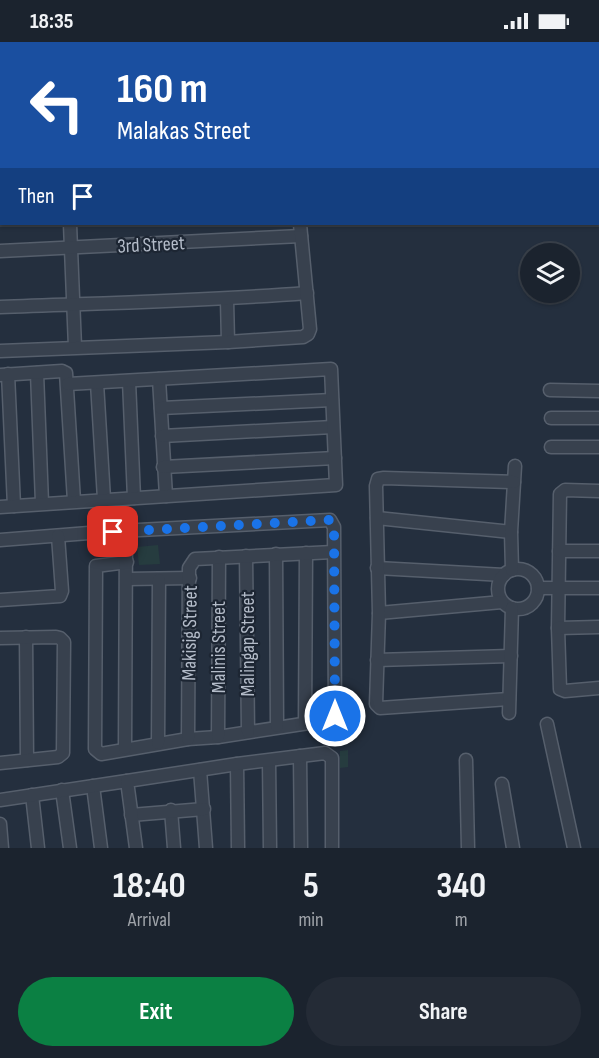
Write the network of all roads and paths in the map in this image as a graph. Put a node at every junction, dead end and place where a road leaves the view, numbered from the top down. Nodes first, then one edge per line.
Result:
1 (70, 225) edge
2 (301, 230) edge
3 (70, 248) junction
4 (0, 251) edge
5 (307, 293) junction
6 (227, 300) junction
7 (74, 304) junction
8 (0, 307) edge
9 (228, 342) junction
10 (75, 347) junction
11 (0, 351) edge
12 (37, 373) junction
13 (4, 375) edge
14 (159, 379) junction
15 (129, 381) junction
16 (97, 383) junction
17 (68, 384) junction
18 (550, 390) dead end
19 (599, 391) edge
20 (333, 400) junction
21 (161, 408) junction
22 (551, 418) dead end
23 (599, 418) edge
24 (333, 428) junction
25 (162, 436) junction
26 (551, 447) dead end
27 (599, 447) edge
28 (335, 458) junction
29 (163, 466) junction
30 (515, 466) dead end
31 (514, 482) junction
32 (599, 491) edge
33 (166, 496) junction
34 (134, 498) junction
35 (104, 500) junction
36 (74, 501) junction
37 (42, 503) junction
38 (14, 506) junction
39 (0, 507) edge
40 (377, 518) junction
41 (126, 531) junction
42 (511, 532) junction
43 (58, 536) junction
44 (0, 540) edge
45 (559, 551) junction
46 (599, 551) edge
47 (333, 552) junction
48 (306, 553) junction
49 (276, 554) junction
50 (246, 556) junction
51 (219, 557) junction
52 (127, 562) junction
53 (377, 568) junction
54 (508, 572) junction
55 (190, 578) junction
56 (127, 579) junction
57 (159, 580) junction
58 (538, 588) junction
59 (560, 588) junction
60 (599, 588) edge
61 (0, 600) edge
62 (507, 605) junction
63 (379, 614) junction
64 (599, 627) edge
65 (558, 628) junction
66 (26, 637) junction
67 (0, 638) edge
68 (511, 656) junction
69 (377, 660) junction
70 (599, 688) edge
71 (509, 699) junction
72 (509, 713) dead end
73 (305, 723) junction
74 (547, 724) dead end
75 (277, 726) junction
76 (248, 732) junction
77 (218, 736) junction
78 (188, 739) junction
79 (158, 743) junction
80 (125, 748) junction
81 (300, 756) junction
82 (27, 760) junction
83 (466, 760) dead end
84 (269, 761) junction
85 (0, 763) edge
86 (237, 764) junction
87 (200, 770) junction
88 (127, 780) junction
89 (502, 784) dead end
90 (93, 786) junction
91 (62, 790) junction
92 (32, 795) junction
93 (0, 800) edge
94 (204, 809) junction
95 (171, 810) junction
96 (131, 815) junction
97 (0, 824) edge
98 (2, 848) edge
99 (38, 848) edge
100 (70, 848) edge
101 (101, 848) edge
102 (136, 848) edge
103 (174, 848) edge
104 (206, 848) edge
105 (237, 848) edge
106 (270, 848) edge
107 (301, 848) edge
108 (332, 848) edge
109 (468, 848) edge
110 (513, 848) edge
111 (574, 848) edge

1 - 3 street
2 - 3 street, 3rd Street
2 - 5 street
3 - 4 street, 3rd Street
3 - 7 street
5 - 6 street
5 - 9 street
6 - 7 street
6 - 9 street
7 - 8 street
7 - 10 street
9 - 10 street
10 - 11 street
12 - 13 street
12 - 17 street
12 - 37 street
13 - 38 street
14 - 15 street
14 - 20 street
14 - 21 street
15 - 16 street
15 - 34 street
16 - 17 street
16 - 35 street
17 - 36 street
18 - 19 street
20 - 21 street
20 - 24 street
21 - 25 street
22 - 23 street
24 - 25 street
24 - 28 street
25 - 29 street
26 - 27 street
28 - 29 street
28 - 33 street
29 - 33 street
30 - 31 street
31 - 40 street
31 - 42 street
32 - 45 street
33 - 34 street
34 - 35 street
35 - 36 street
36 - 37 street
37 - 38 street
38 - 39 street
40 - 42 street
40 - 53 street
41 - 43 street
41 - 47 street
41 - 52 street
42 - 54 street
43 - 44 street
43 - 61 street
45 - 46 street
45 - 59 street
47 - 48 street, Makisig Street
47 - 73 street
48 - 49 street, Makisig Street
48 - 73 street
49 - 50 street, Makisig Street
49 - 75 street
50 - 51 street, Makisig Street
50 - 76 street, Malingap Street
51 - 55 street, Makisig Street
51 - 77 street, Malinis Street
52 - 56 street
52 - 80 street
53 - 54 street
53 - 63 street
54 - 58 street
54 - 62 street
55 - 57 street
55 - 78 street, Makisig Street
56 - 57 street
56 - 80 street
57 - 79 street
58 - 59 street
58 - 62 street
59 - 60 street
59 - 65 street
62 - 63 street
62 - 68 street
63 - 69 street
64 - 65 street
65 - 70 street
66 - 67 street
66 - 82 street
66 - 82 street
68 - 69 street
68 - 71 street
69 - 71 street
71 - 72 street
73 - 75 street
74 - 111 street
75 - 76 street
76 - 77 street
77 - 78 street
78 - 79 street
79 - 80 street
81 - 84 street
81 - 107 street
81 - 108 street
82 - 85 street
83 - 109 street
84 - 86 street
84 - 106 street
86 - 87 street
86 - 105 street
87 - 88 street
87 - 94 street
88 - 90 street
88 - 96 street
89 - 110 street
90 - 91 street
90 - 101 street
91 - 92 street
91 - 100 street
92 - 93 street
92 - 99 street
94 - 95 street
94 - 104 street
95 - 96 street
95 - 103 street
96 - 102 street
97 - 98 street

